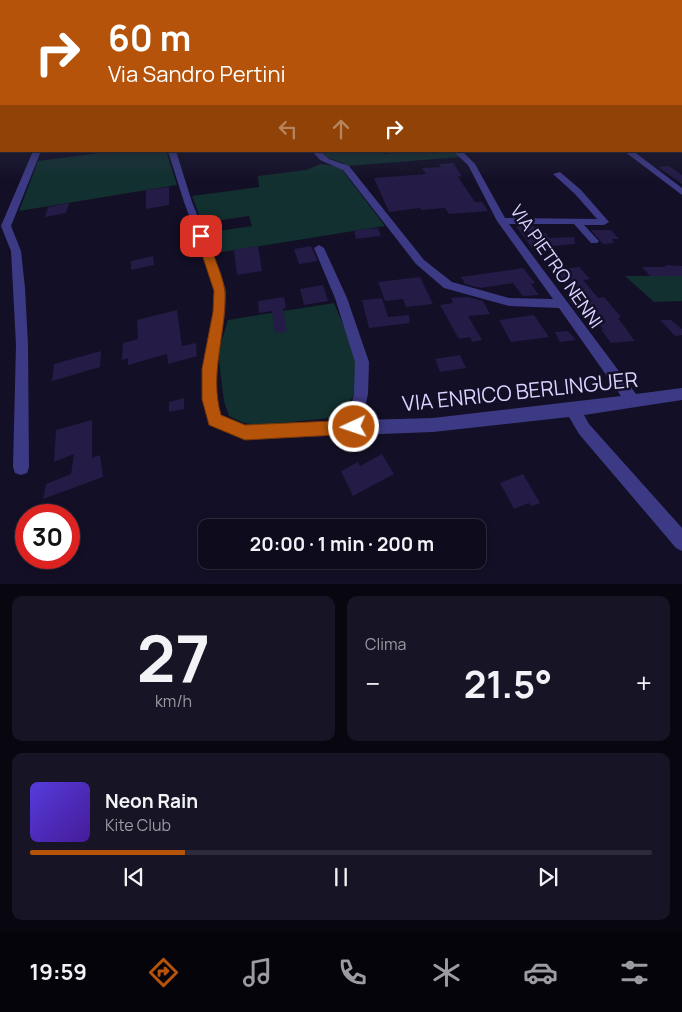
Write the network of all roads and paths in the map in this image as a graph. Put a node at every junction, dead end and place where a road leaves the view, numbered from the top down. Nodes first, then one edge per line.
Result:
1 (37, 152) edge
2 (172, 152) edge
3 (317, 152) edge
4 (458, 152) edge
5 (629, 152) edge
6 (557, 174) dead end
7 (682, 192) edge
8 (502, 221) junction
9 (576, 221) junction
10 (594, 241) dead end
11 (319, 248) dead end
12 (562, 304) junction
13 (682, 394) edge
14 (632, 400) junction
15 (573, 410) junction
16 (354, 427) junction
17 (21, 467) dead end
18 (682, 542) edge

1 - 17 street
2 - 16 street, VIA ENRICO BERLINGUER
3 - 12 street
4 - 8 street, VIA PIETRO NENNI
5 - 7 street
6 - 9 street
8 - 9 street
8 - 12 street, VIA PIETRO NENNI
9 - 10 street
11 - 16 street
12 - 14 street, VIA PIETRO NENNI
13 - 14 street, VIA ENRICO BERLINGUER
14 - 15 street, VIA ENRICO BERLINGUER
15 - 16 street, VIA ENRICO BERLINGUER
15 - 18 street

